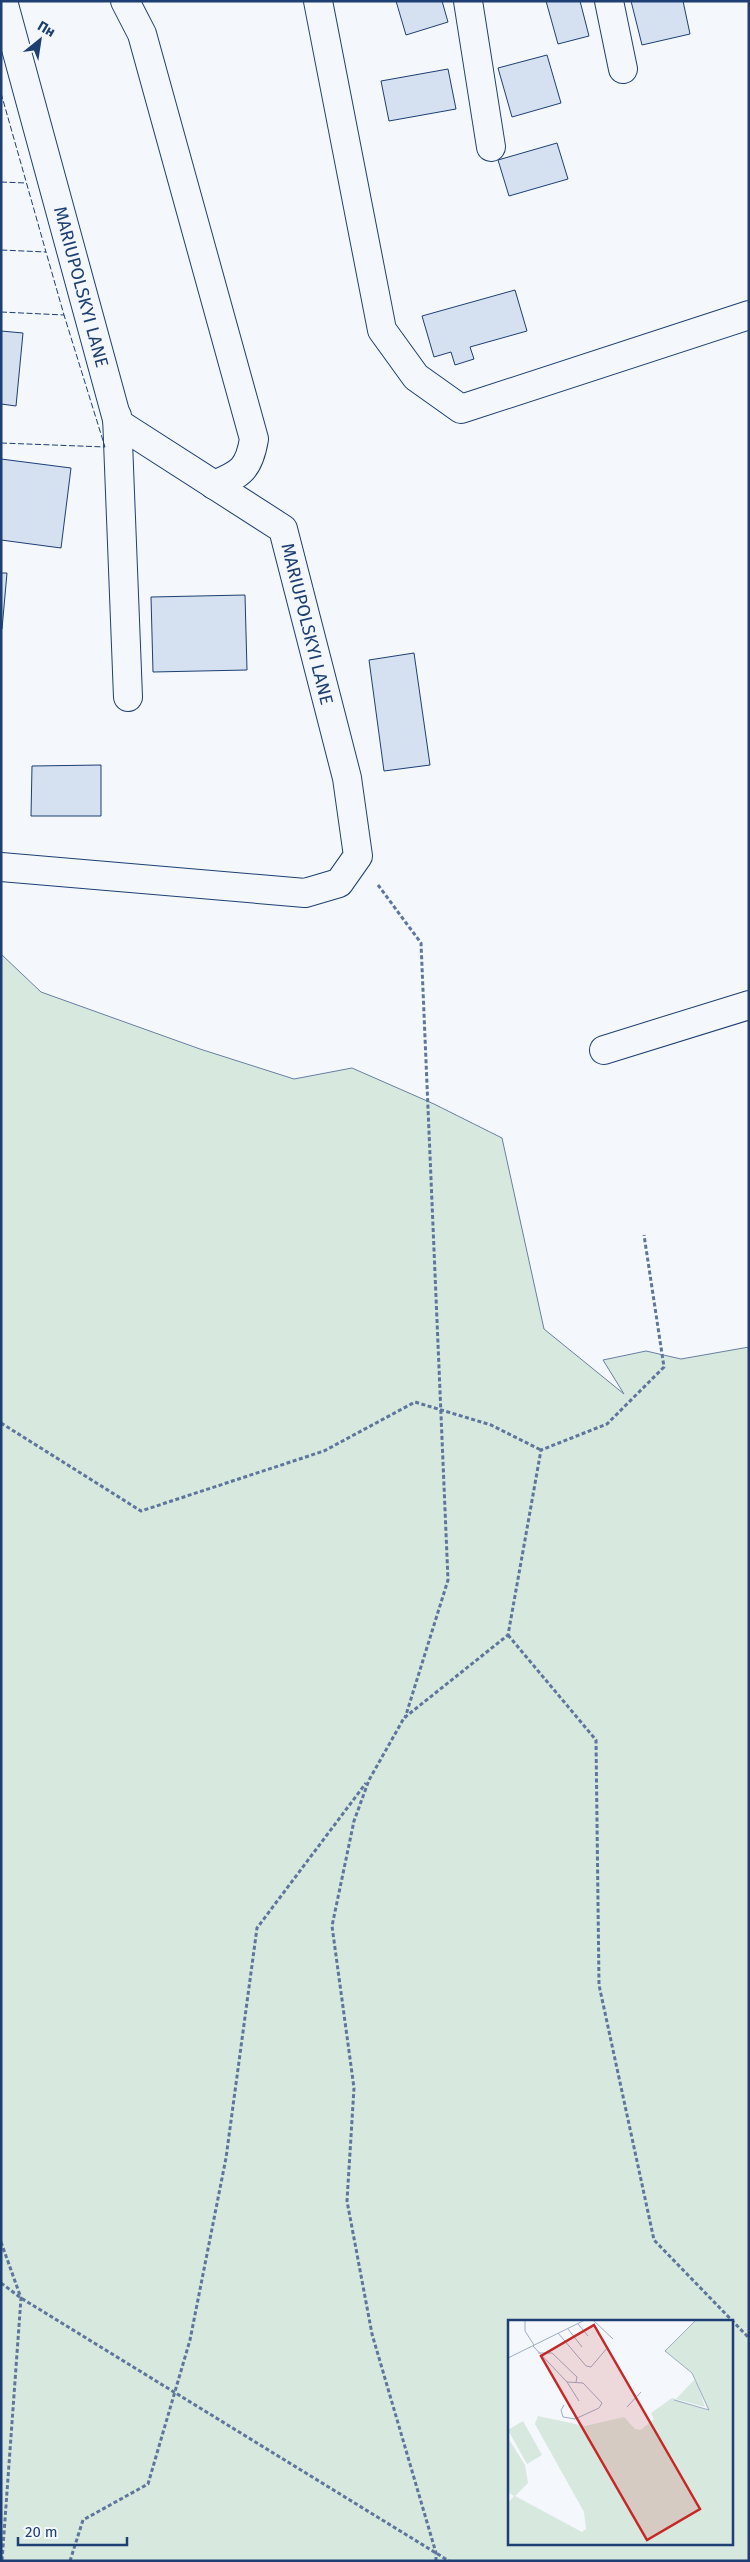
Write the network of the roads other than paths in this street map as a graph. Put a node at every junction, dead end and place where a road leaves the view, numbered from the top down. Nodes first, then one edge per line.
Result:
1 (3, 1) edge
2 (125, 1) edge
3 (318, 1) edge
4 (468, 1) edge
5 (609, 1) edge
6 (623, 69) dead end
7 (491, 148) dead end
8 (749, 316) edge
9 (117, 416) junction
10 (214, 485) junction
11 (128, 697) dead end
12 (1, 867) edge
13 (749, 1005) edge
14 (604, 1050) dead end

1 - 9 street, MARIUPOLSKYI LANE
2 - 10 street
3 - 8 street
4 - 7 street
5 - 6 street
9 - 10 street, MARIUPOLSKYI LANE
9 - 11 street
10 - 12 street, MARIUPOLSKYI LANE
13 - 14 street

